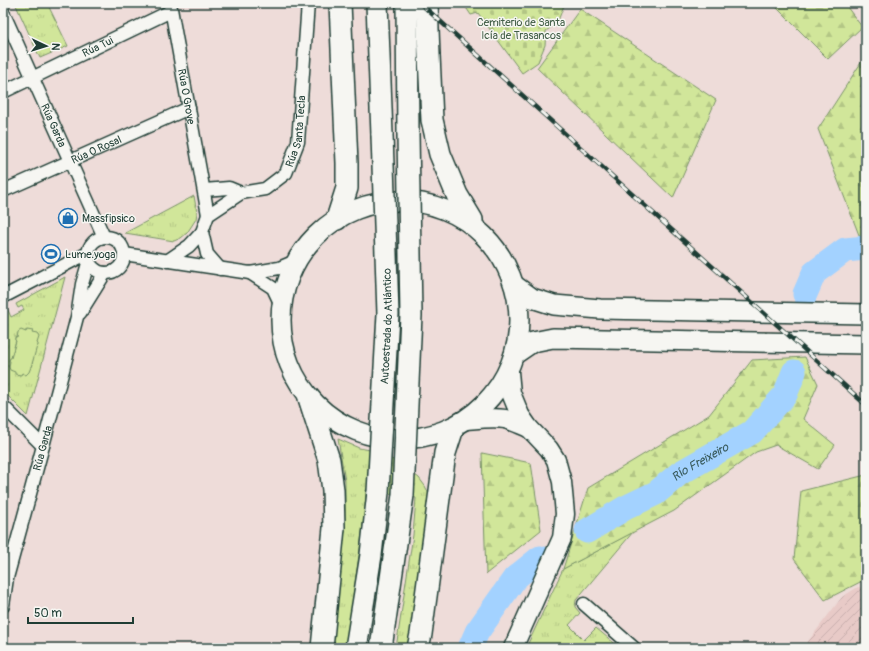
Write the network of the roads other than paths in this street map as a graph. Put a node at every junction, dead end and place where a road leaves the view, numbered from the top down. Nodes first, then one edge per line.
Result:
1 (308, 3) edge
2 (340, 3) edge
3 (377, 3) edge
4 (407, 3) edge
5 (427, 3) edge
6 (171, 7) edge
7 (3, 12) edge
8 (33, 78) junction
9 (3, 92) edge
10 (189, 108) junction
11 (70, 161) junction
12 (204, 190) junction
13 (3, 191) edge
14 (241, 193) junction
15 (208, 215) junction
16 (337, 219) junction
17 (472, 220) junction
18 (202, 232) junction
19 (104, 237) junction
20 (124, 254) junction
21 (207, 254) junction
22 (88, 256) junction
23 (298, 260) junction
24 (167, 261) junction
25 (220, 268) junction
26 (105, 273) junction
27 (250, 273) junction
28 (514, 285) junction
29 (3, 297) edge
30 (282, 307) junction
31 (866, 314) edge
32 (77, 317) junction
33 (866, 344) edge
34 (512, 363) junction
35 (309, 398) junction
36 (3, 406) edge
37 (460, 424) junction
38 (529, 428) junction
39 (43, 446) junction
40 (5, 581) edge
41 (584, 604) dead end
42 (3, 606) edge
43 (322, 648) edge
44 (356, 648) edge
45 (381, 648) edge
46 (418, 648) edge
47 (513, 648) edge
48 (634, 648) edge

1 - 14 street, Rúa Santa Tecla
2 - 16 highway
3 - 44 highway, Autoestrada do Atlántico, bridge
4 - 45 highway, bridge
5 - 17 highway
6 - 8 street, Rúa Tui
6 - 10 street, Rúa O Grove
7 - 8 street, Rúa Garda
8 - 9 street, Rúa Tui
8 - 11 street, Rúa Garda
10 - 11 street, Rúa O Rosal
10 - 12 street, Rúa O Grove
11 - 13 street, Rúa O Rosal
11 - 19 street, Rúa Garda
12 - 14 street
12 - 15 street, Rúa O Grove
14 - 15 street, Rúa Santa Tecla
15 - 18 street
16 - 17 highway
16 - 23 highway
17 - 28 highway
18 - 21 street
18 - 24 street
19 - 20 street
19 - 22 street
20 - 24 street
20 - 26 street
21 - 24 street
21 - 25 street
22 - 26 street
22 - 29 street
22 - 32 street, Rúa Garda
23 - 27 street
23 - 30 highway
24 - 25 street
25 - 27 street
26 - 32 street, Rúa Garda
27 - 30 street
28 - 31 highway
28 - 34 highway
30 - 35 highway
32 - 39 street, Rúa Garda
33 - 34 highway
34 - 37 highway
34 - 38 main road
35 - 37 highway
35 - 43 highway
36 - 39 street
37 - 38 main road
37 - 46 highway
38 - 47 main road
39 - 40 street, Rúa Garda
40 - 42 street, Rúa Garda
41 - 48 street

